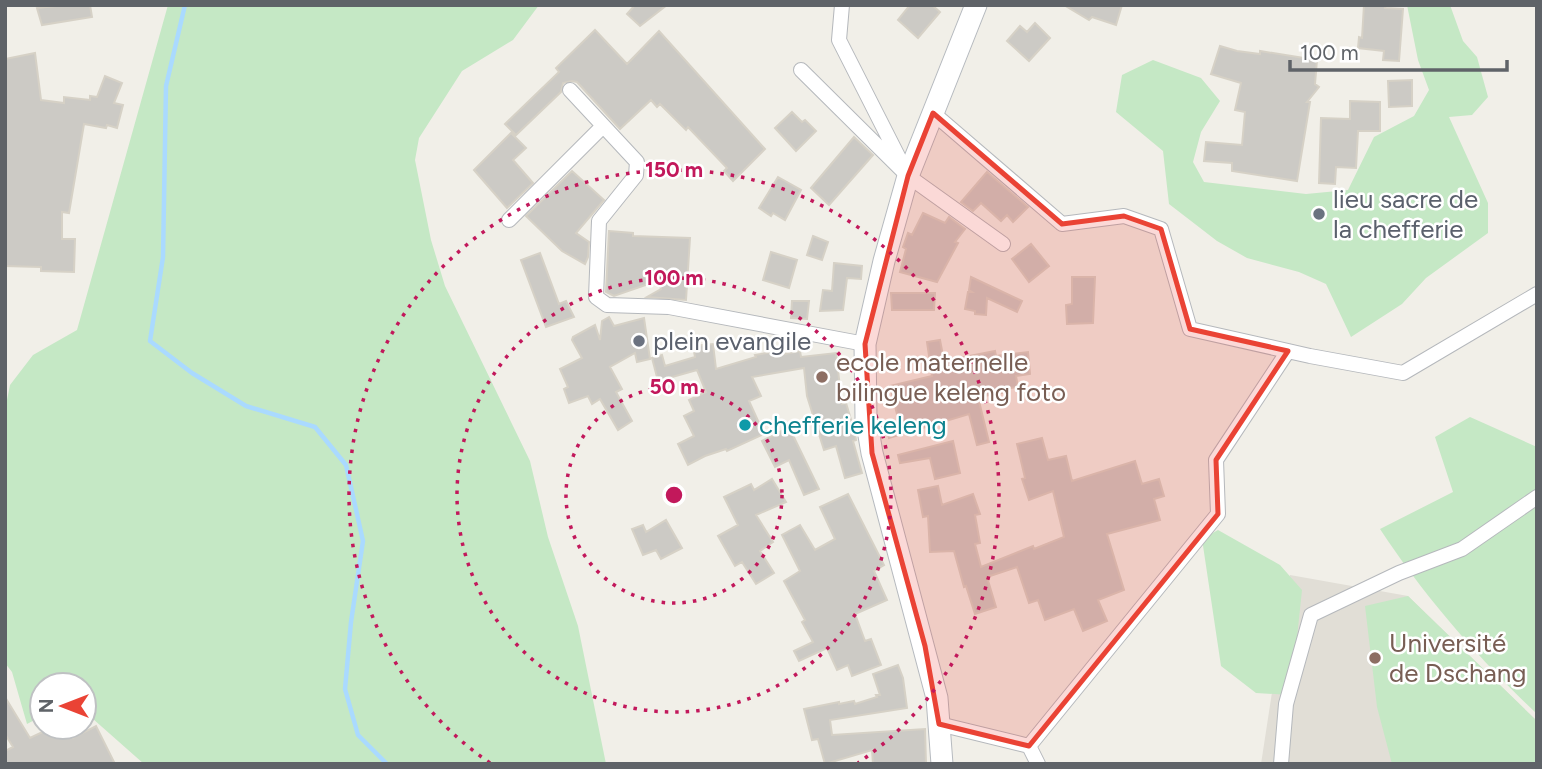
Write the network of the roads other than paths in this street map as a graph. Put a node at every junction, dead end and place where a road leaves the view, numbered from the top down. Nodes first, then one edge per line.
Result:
1 (842, 5) edge
2 (976, 5) edge
3 (800, 70) dead end
4 (570, 90) dead end
5 (933, 113) junction
6 (603, 126) junction
7 (908, 176) junction
8 (509, 220) dead end
9 (1003, 244) dead end
10 (1537, 294) edge
11 (865, 344) junction
12 (1288, 351) junction
13 (1537, 497) edge
14 (939, 724) junction
15 (1029, 746) junction
16 (942, 764) edge
17 (1038, 764) edge
18 (1282, 764) edge

1 - 7 street
2 - 5 main road
3 - 7 street
4 - 6 street
5 - 7 main road
5 - 12 street
6 - 8 street
6 - 11 street
7 - 9 street
7 - 11 main road
10 - 12 street
11 - 14 main road
12 - 15 street
13 - 18 street
14 - 15 street
14 - 16 main road
15 - 17 street

